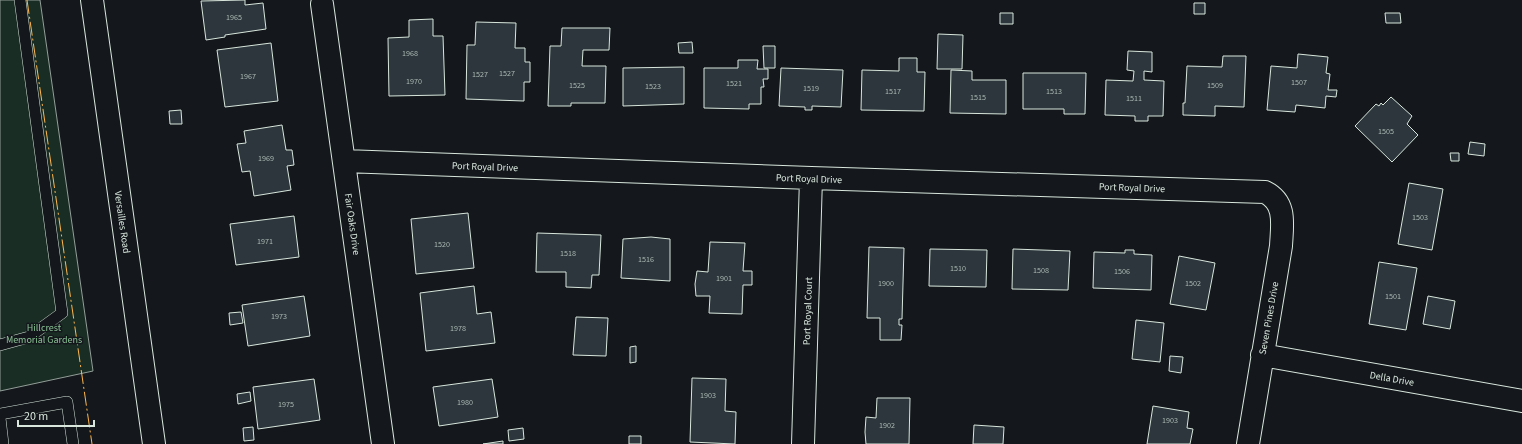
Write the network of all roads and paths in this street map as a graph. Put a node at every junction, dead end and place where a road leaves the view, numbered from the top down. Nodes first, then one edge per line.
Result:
1 (20, 0) edge
2 (92, 0) edge
3 (322, 4) dead end
4 (344, 161) junction
5 (811, 178) junction
6 (1272, 195) joint
7 (0, 345) edge
8 (1262, 355) junction
9 (1522, 401) edge
10 (0, 414) edge
11 (0, 418) edge
12 (3, 444) edge
13 (73, 444) edge
14 (154, 444) edge
15 (383, 444) edge
16 (804, 444) edge
17 (1248, 444) edge

1 - 7 lane
2 - 14 street, Versailles Road
3 - 4 street, Fair Oaks Drive
4 - 5 street, Port Royal Drive
4 - 15 street, Fair Oaks Drive
5 - 6 street, Port Royal Drive
5 - 16 street, Port Royal Court
6 - 8 street, Seven Pines Drive
8 - 9 street, Della Drive
8 - 17 street, Seven Pines Drive
10 - 13 lane
11 - 12 lane

